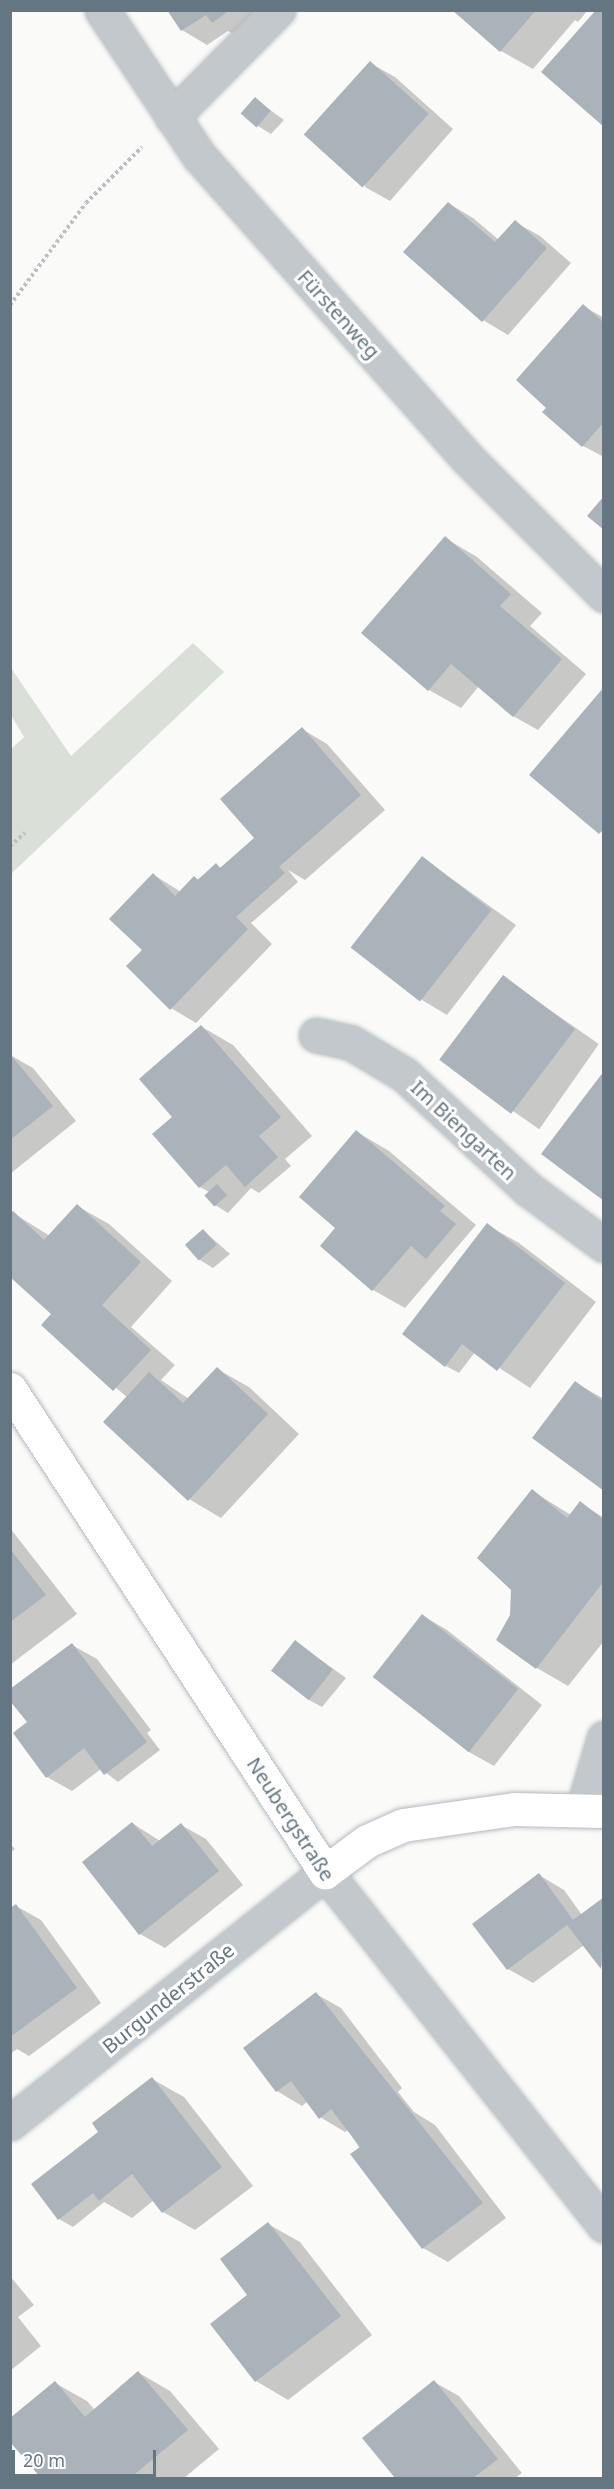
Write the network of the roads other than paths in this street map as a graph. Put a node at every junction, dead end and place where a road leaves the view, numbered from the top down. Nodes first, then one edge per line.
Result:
1 (102, 10) edge
2 (278, 10) edge
3 (172, 117) junction
4 (603, 595) edge
5 (316, 1035) dead end
6 (603, 1245) edge
7 (10, 1389) edge
8 (603, 1738) edge
9 (593, 1810) edge
10 (325, 1872) junction
11 (10, 2123) edge
12 (603, 2225) edge

1 - 3 street, Fürstenweg
2 - 3 street
3 - 4 street, Fürstenweg
5 - 6 street, Im Biengarten
7 - 10 street, Neubergstraße
8 - 9 street
9 - 10 street
10 - 11 street, Burgunderstraße
10 - 12 street, Neubergstraße

